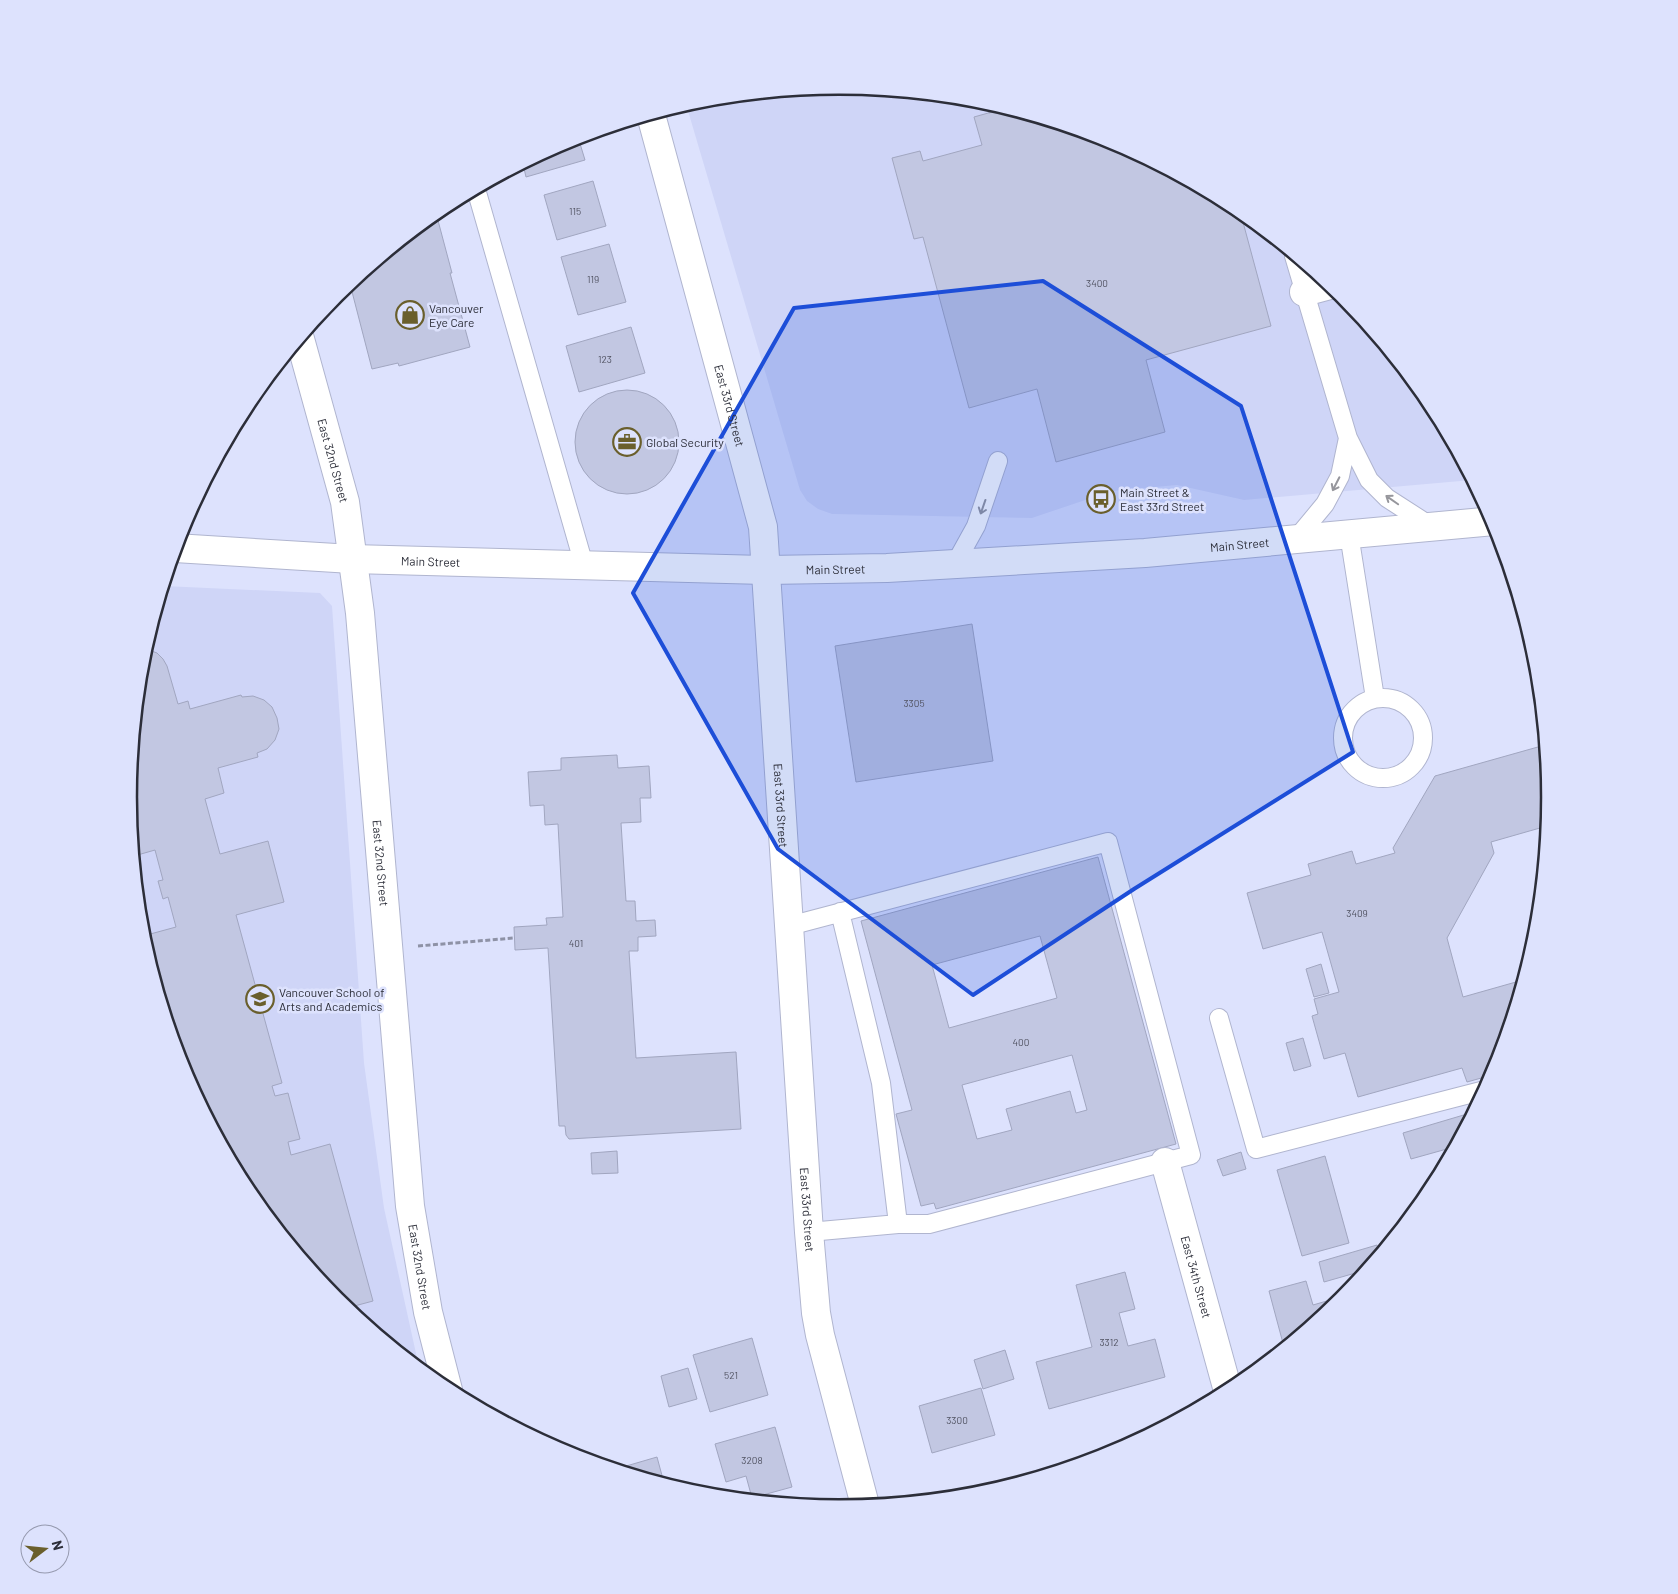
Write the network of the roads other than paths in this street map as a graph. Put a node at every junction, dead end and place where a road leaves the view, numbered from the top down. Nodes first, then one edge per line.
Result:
1 (652, 120) edge
2 (478, 195) edge
3 (1306, 273) edge
4 (1317, 288) edge
5 (302, 345) edge
6 (1348, 438) junction
7 (998, 461) dead end
8 (1485, 522) edge
9 (1432, 527) junction
10 (1349, 534) junction
11 (1296, 539) junction
12 (182, 548) edge
13 (352, 559) junction
14 (955, 564) junction
15 (584, 565) junction
16 (767, 570) junction
17 (1375, 698) junction
18 (840, 912) junction
19 (789, 926) junction
20 (1219, 1018) dead end
21 (1476, 1092) edge
22 (1164, 1162) junction
23 (898, 1224) junction
24 (809, 1232) junction
25 (445, 1378) edge
26 (1226, 1383) edge
27 (863, 1498) edge

1 - 16 street, East 33rd Street
2 - 15 lane
3 - 4 lane
4 - 6 lane
5 - 13 street, East 32nd Street
9 -> 6 lane
6 -> 11 lane
7 -> 14 lane
8 - 9 street, Main Street
9 - 10 street, Main Street
10 - 11 street, Main Street
10 - 17 lane
11 - 14 street, Main Street
12 - 13 street, Main Street
13 - 15 street, Main Street
13 - 25 street, East 32nd Street
14 - 16 street, Main Street
15 - 16 street, Main Street
16 - 19 street, East 33rd Street
17 - 17 lane
18 - 19 lane
18 - 22 lane
18 - 23 lane
19 - 24 street, East 33rd Street
20 - 21 lane
22 - 23 lane
22 - 26 street, East 34th Street
23 - 24 lane
24 - 27 street, East 33rd Street

